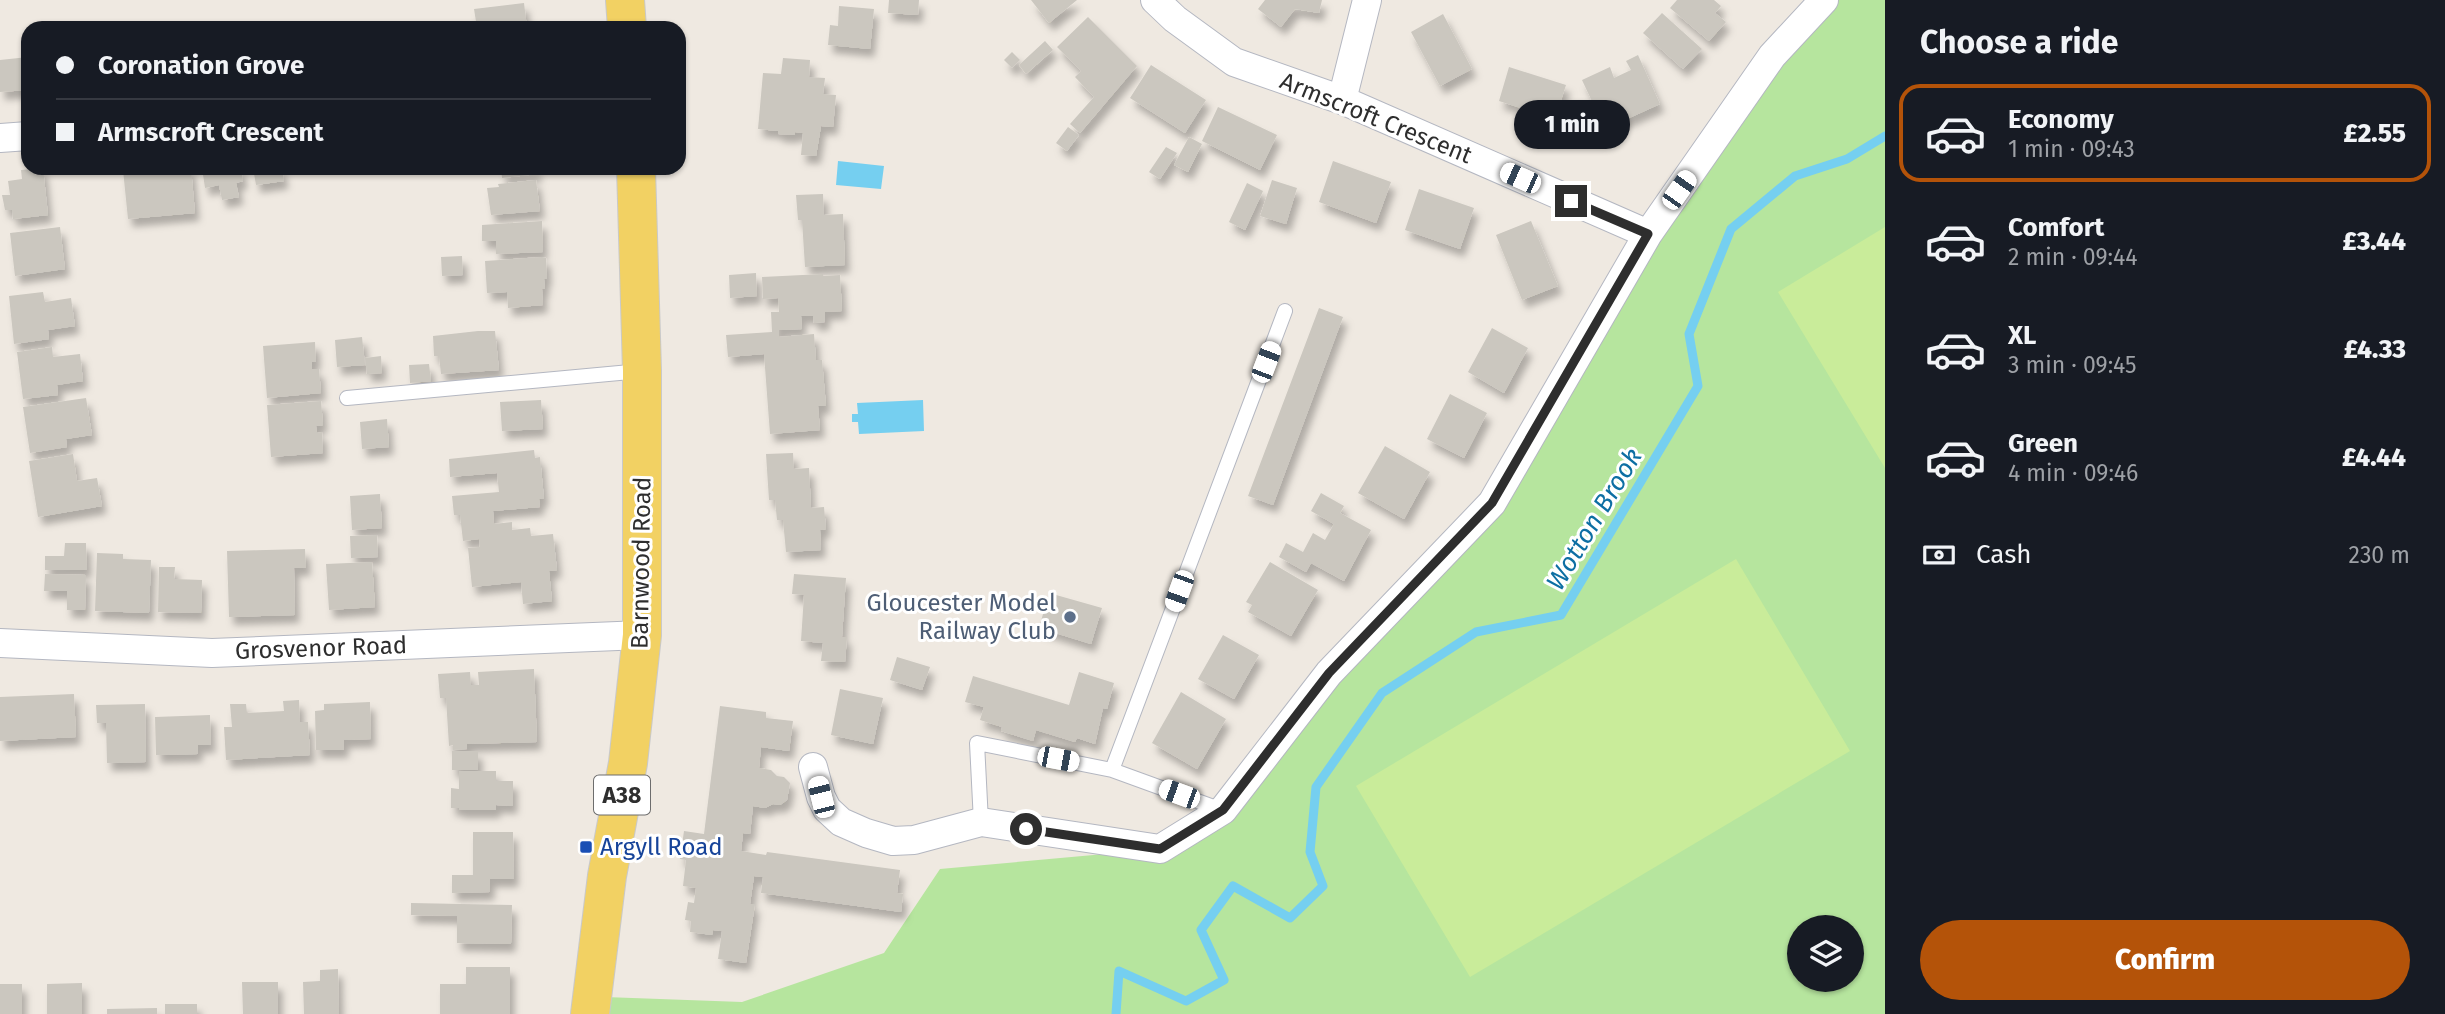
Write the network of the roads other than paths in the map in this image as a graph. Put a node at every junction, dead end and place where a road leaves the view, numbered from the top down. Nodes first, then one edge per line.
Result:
1 (625, 0) edge
2 (1155, 0) edge
3 (1367, 0) edge
4 (1824, 0) edge
5 (626, 21) edge
6 (1342, 100) junction
7 (21, 136) edge
8 (0, 138) edge
9 (636, 175) edge
10 (1648, 234) junction
11 (1285, 311) dead end
12 (642, 370) junction
13 (346, 398) dead end
14 (642, 635) junction
15 (0, 643) edge
16 (813, 767) dead end
17 (1112, 769) junction
18 (1223, 810) junction
19 (981, 822) junction
20 (596, 955) junction
21 (590, 1014) edge
22 (607, 1014) edge

1 - 5 main road
2 - 6 street, Armscroft Crescent
3 - 6 street
4 - 10 street
6 - 10 street, Armscroft Crescent
7 - 8 street
9 - 12 main road, Barnwood Road / A38
10 - 18 street
11 - 17 lane
12 - 13 lane
12 - 14 main road, Barnwood Road / A38
14 - 15 street, Grosvenor Road
14 - 20 main road, Barnwood Road / A38
16 - 19 street
17 - 18 lane
17 - 19 lane
18 - 19 street
20 - 21 main road, Barnwood Road / A38
20 - 22 main road, Barnwood Road / A38

